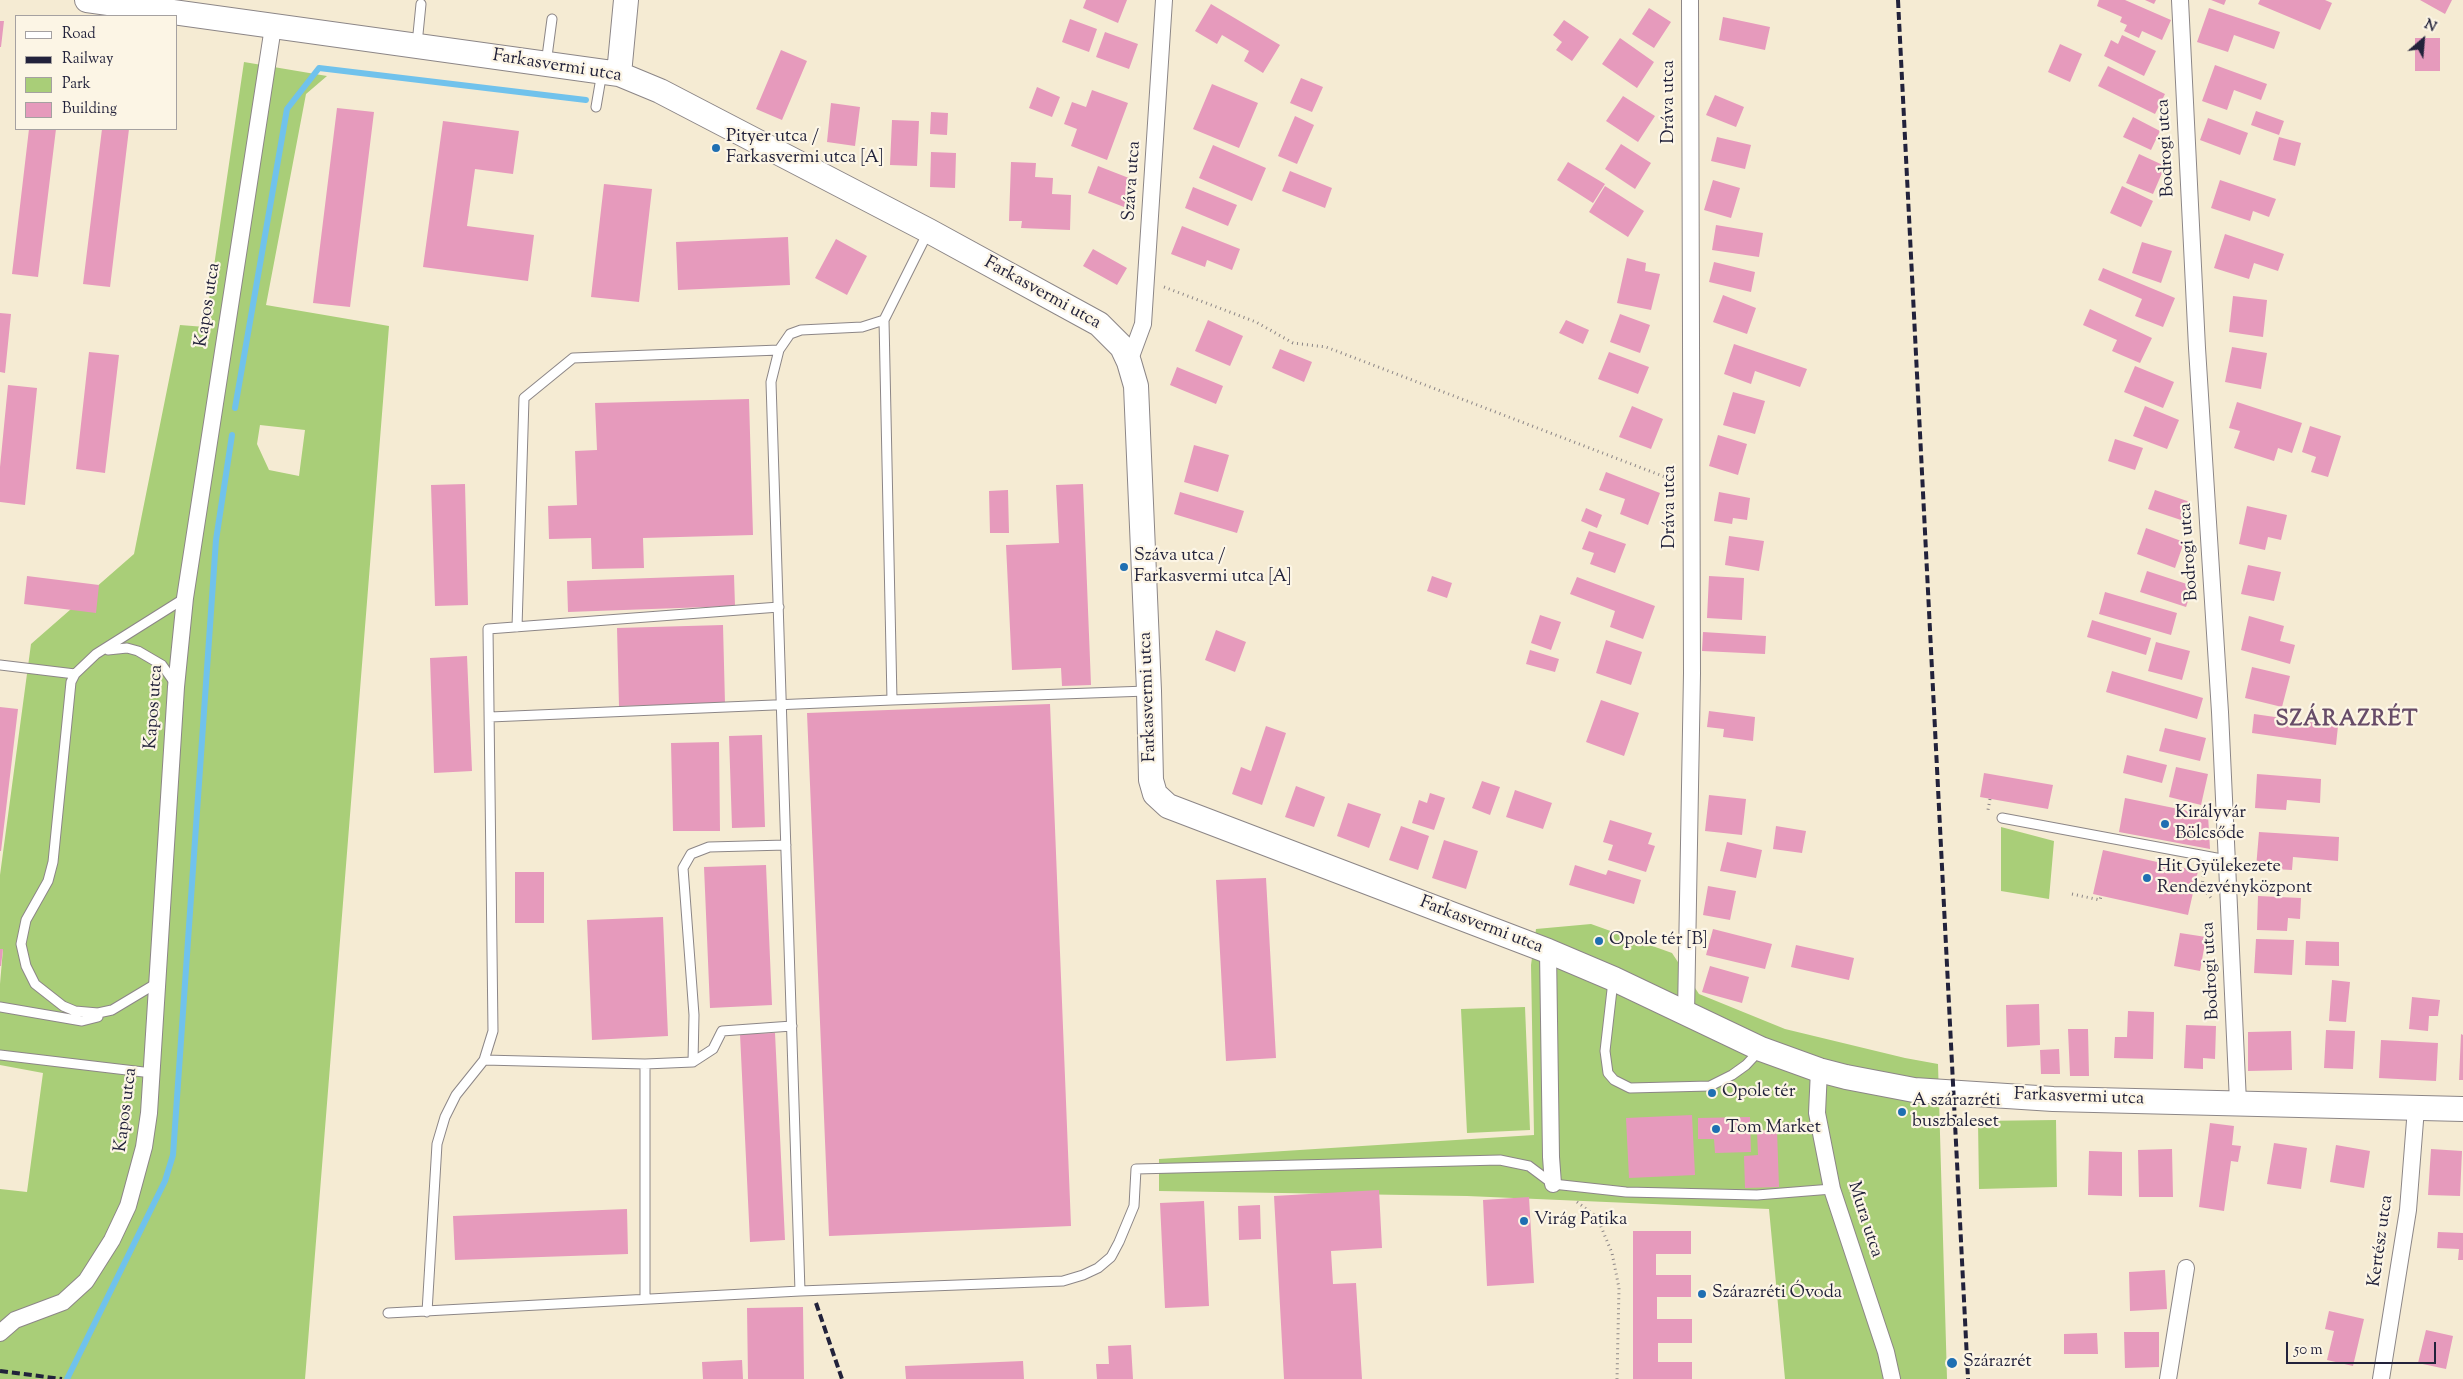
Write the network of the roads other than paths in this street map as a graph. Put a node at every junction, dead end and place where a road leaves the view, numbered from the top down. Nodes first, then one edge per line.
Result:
1 (87, 0) edge
2 (626, 0) edge
3 (1164, 0) edge
4 (1690, 0) edge
5 (2180, 0) edge
6 (421, 4) dead end
7 (552, 19) dead end
8 (273, 27) junction
9 (416, 46) junction
10 (546, 64) junction
11 (610, 73) junction
12 (596, 107) dead end
13 (928, 232) junction
14 (884, 320) junction
15 (780, 350) junction
16 (1129, 362) junction
17 (185, 598) junction
18 (779, 607) junction
19 (517, 626) junction
20 (96, 654) junction
21 (0, 665) edge
22 (75, 674) junction
23 (176, 687) junction
24 (1149, 691) junction
25 (892, 700) junction
26 (782, 706) junction
27 (490, 717) junction
28 (2002, 818) dead end
29 (786, 845) junction
30 (2227, 860) junction
31 (1548, 951) junction
32 (1614, 979) junction
33 (158, 983) junction
34 (0, 1007) edge
35 (112, 1010) junction
36 (1686, 1014) junction
37 (792, 1026) junction
38 (1761, 1049) junction
39 (0, 1055) edge
40 (484, 1060) junction
41 (693, 1062) junction
42 (645, 1064) junction
43 (1819, 1070) junction
44 (152, 1073) junction
45 (2238, 1102) junction
46 (2416, 1108) junction
47 (2463, 1109) edge
48 (1553, 1184) junction
49 (1832, 1189) junction
50 (2186, 1268) dead end
51 (800, 1291) junction
52 (645, 1299) junction
53 (426, 1312) junction
54 (388, 1313) dead end
55 (0, 1334) edge
56 (1892, 1379) edge
57 (2168, 1379) edge
58 (2380, 1379) edge

1 - 8 street, Farkasvermi utca
2 - 11 street
3 - 16 street, Száva utca
4 - 36 street, Dráva utca
5 - 30 street, Bodrogi utca
6 - 9 lane
7 - 10 lane
8 - 9 street, Farkasvermi utca
8 - 17 street, Kapos utca
9 - 10 street, Farkasvermi utca
10 - 11 street, Farkasvermi utca
11 - 12 lane
11 - 13 street, Farkasvermi utca
13 - 14 lane
13 - 16 street, Farkasvermi utca
14 - 15 lane
14 - 25 lane
15 - 18 lane
15 - 19 lane
16 - 24 street, Farkasvermi utca
17 - 20 lane
17 - 23 street, Kapos utca
18 - 19 lane
18 - 26 lane
19 - 27 lane
20 - 22 lane
20 - 23 lane
21 - 22 lane
22 - 35 lane
23 - 33 street, Kapos utca
24 - 25 lane
24 - 31 street, Farkasvermi utca
25 - 26 lane
26 - 27 lane
26 - 29 lane
27 - 40 lane
28 - 30 lane
29 - 37 lane
29 - 41 lane
30 - 45 street, Bodrogi utca
31 - 32 street, Farkasvermi utca
31 - 48 street
32 - 36 street, Farkasvermi utca
32 - 38 lane
33 - 35 lane
33 - 44 street, Kapos utca
34 - 35 lane
36 - 38 street, Farkasvermi utca
37 - 41 lane
37 - 51 lane
38 - 43 street, Farkasvermi utca
39 - 44 lane
40 - 42 lane
40 - 53 lane
41 - 42 lane
42 - 52 lane
43 - 45 street, Farkasvermi utca
43 - 49 street, Mura utca
44 - 55 street, Kapos utca
45 - 46 street, Farkasvermi utca
46 - 47 street, Farkasvermi utca
46 - 58 street, Kertész utca
48 - 49 lane
48 - 51 lane
49 - 56 street, Mura utca
50 - 57 street
51 - 52 lane
52 - 53 lane
53 - 54 lane

